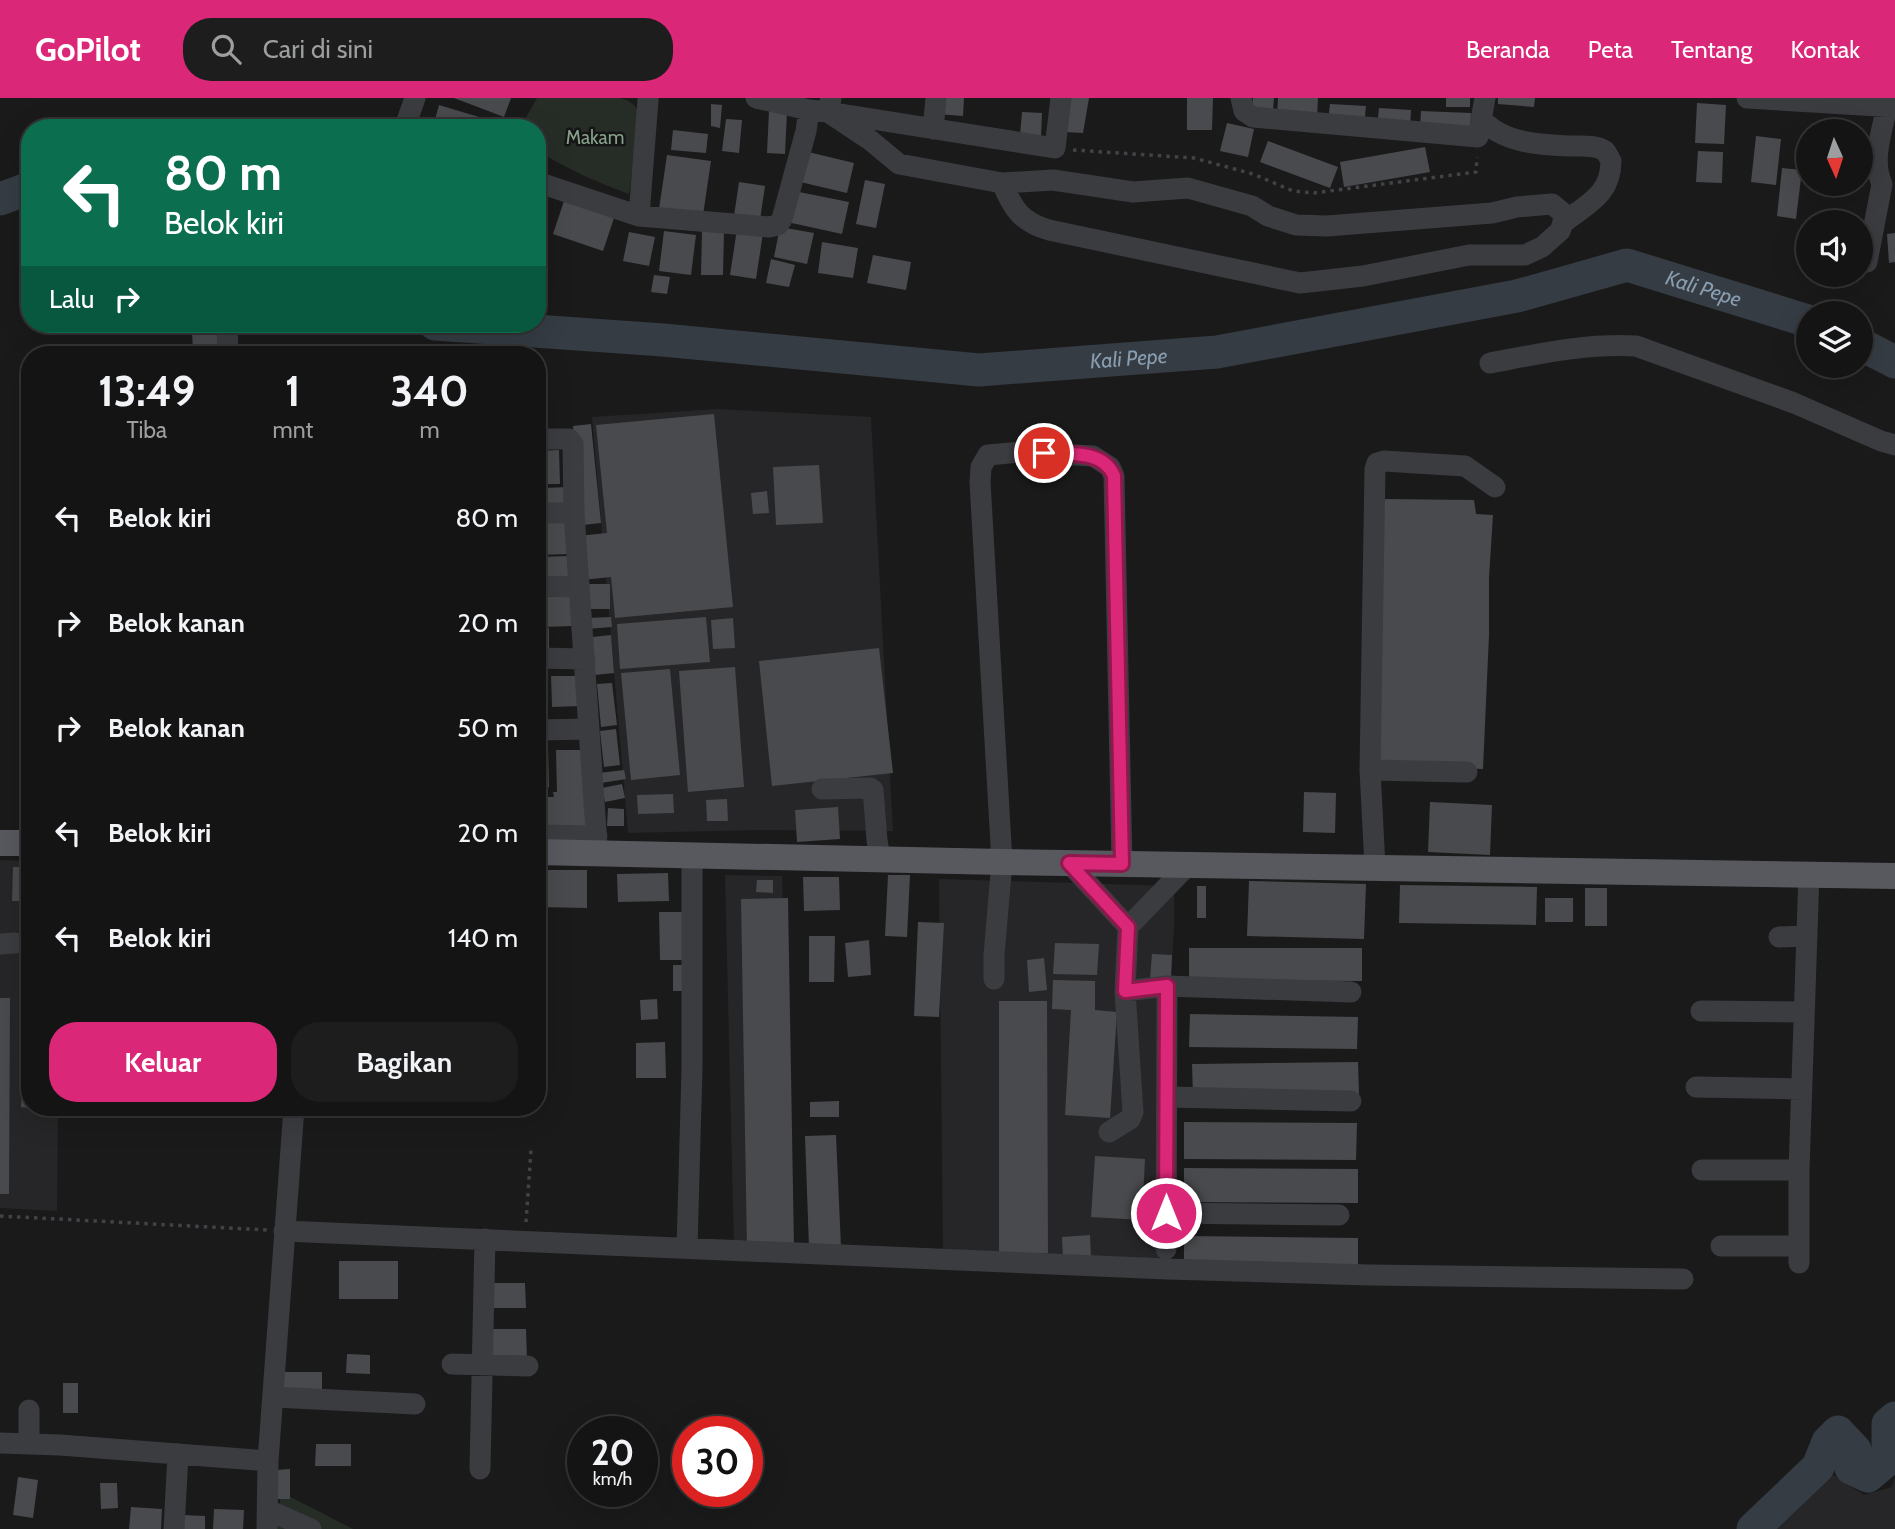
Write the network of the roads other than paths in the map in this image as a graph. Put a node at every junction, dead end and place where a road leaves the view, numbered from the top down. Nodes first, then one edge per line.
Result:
1 (415, 98) edge
2 (756, 98) edge
3 (936, 98) edge
4 (1061, 98) edge
5 (1241, 98) edge
6 (1747, 98) edge
7 (649, 99) edge
8 (1891, 106) edge
9 (823, 107) edge
10 (1481, 118) edge
11 (408, 119) edge
12 (933, 129) junction
13 (1002, 183) junction
14 (546, 185) edge
15 (1887, 208) edge
16 (639, 216) junction
17 (1563, 223) junction
18 (1873, 246) edge
19 (1490, 363) dead end
20 (546, 439) edge
21 (1895, 445) edge
22 (1495, 487) dead end
23 (546, 513) edge
24 (574, 513) junction
25 (546, 586) edge
26 (579, 587) junction
27 (546, 658) edge
28 (585, 659) junction
29 (589, 729) junction
30 (546, 730) edge
31 (1370, 769) junction
32 (1467, 772) dead end
33 (822, 789) dead end
34 (546, 836) edge
35 (0, 843) edge
36 (21, 843) edge
37 (546, 852) edge
38 (692, 856) junction
39 (880, 859) junction
40 (1002, 862) junction
41 (1069, 863) junction
42 (1122, 864) junction
43 (1188, 864) junction
44 (1375, 867) junction
45 (1809, 873) junction
46 (1895, 876) edge
47 (1128, 927) junction
48 (1807, 936) junction
49 (1779, 937) dead end
50 (994, 979) dead end
51 (1167, 986) junction
52 (1125, 991) junction
53 (1351, 992) dead end
54 (1702, 1011) dead end
55 (1803, 1012) junction
56 (1696, 1087) dead end
57 (1802, 1089) junction
58 (1167, 1097) junction
59 (1351, 1101) dead end
60 (293, 1116) edge
61 (1109, 1132) dead end
62 (1702, 1170) dead end
63 (1799, 1170) junction
64 (1166, 1213) junction
65 (1339, 1215) dead end
66 (285, 1231) junction
67 (485, 1239) junction
68 (1721, 1246) dead end
69 (687, 1248) junction
70 (1166, 1249) dead end
71 (1683, 1279) dead end
72 (452, 1364) dead end
73 (482, 1365) junction
74 (528, 1366) dead end
75 (274, 1397) junction
76 (415, 1404) dead end
77 (29, 1410) dead end
78 (0, 1443) edge
79 (29, 1444) junction
80 (178, 1454) junction
81 (268, 1461) junction
82 (480, 1469) dead end
83 (268, 1519) edge
84 (174, 1529) edge
85 (311, 1529) edge

1 - 11 street
2 - 9 street
3 - 12 street
4 - 12 street
5 - 10 street
6 - 8 street
7 - 16 street
8 - 15 street
9 - 12 street
9 - 13 street
9 - 16 street
10 - 17 street
13 - 17 street
13 - 17 street
14 - 16 street
15 - 18 street
19 - 21 street
20 - 24 street
22 - 31 street
23 - 24 street
24 - 26 street
25 - 26 street
26 - 28 street
27 - 28 street
28 - 29 street
29 - 30 street
29 - 34 street
31 - 32 street
31 - 44 street
33 - 39 street
35 - 36 main road
37 - 38 main road
38 - 39 main road
38 - 69 street
39 - 40 main road
40 - 41 main road
40 - 42 street
40 - 50 street
41 - 42 main road
41 - 47 street
42 - 43 main road
43 - 44 main road
43 - 47 street
44 - 45 main road
45 - 46 main road
45 - 48 street
47 - 52 street
48 - 49 street
48 - 55 street
51 - 52 street
51 - 53 street
51 - 58 street
52 - 61 street
54 - 55 street
55 - 57 street
56 - 57 street
57 - 63 street
58 - 59 street
58 - 64 street
60 - 66 street
62 - 63 street
63 - 68 street
64 - 65 street
64 - 70 street
66 - 67 street
66 - 75 street
67 - 69 street
67 - 73 street
69 - 71 street
72 - 73 street
73 - 74 street
73 - 82 street
75 - 76 street
75 - 81 street
77 - 79 street
78 - 79 street
79 - 80 street
80 - 81 street
80 - 84 street
81 - 83 street
83 - 85 street

